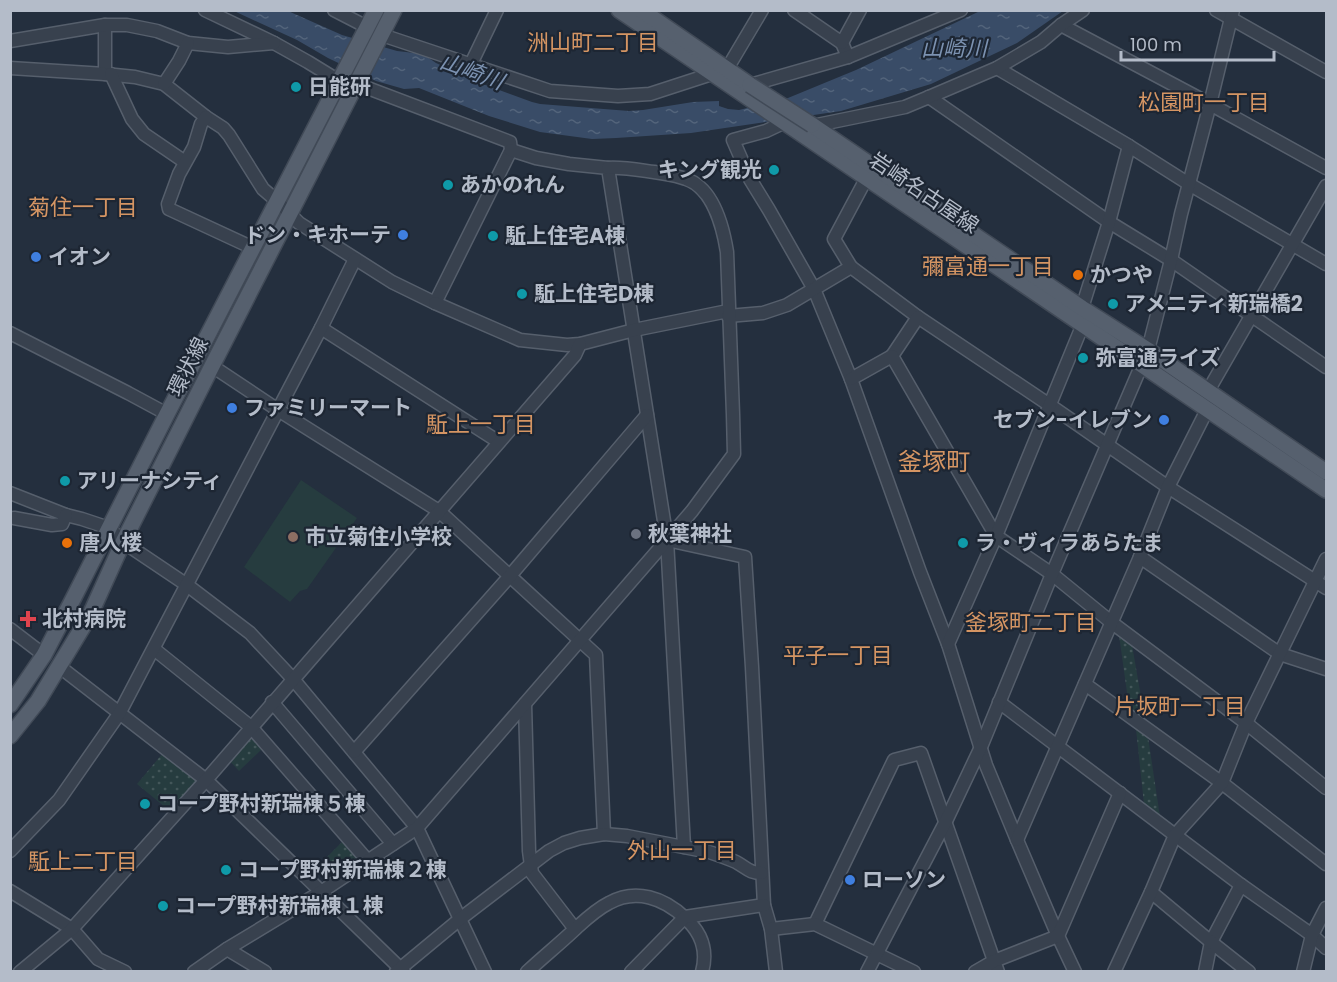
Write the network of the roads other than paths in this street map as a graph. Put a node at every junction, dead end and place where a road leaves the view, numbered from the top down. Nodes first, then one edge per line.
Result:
1 (205, 10) edge
2 (334, 10) edge
3 (376, 10) edge
4 (394, 10) edge
5 (497, 10) edge
6 (619, 10) edge
7 (641, 10) edge
8 (762, 10) edge
9 (794, 10) edge
10 (860, 10) edge
11 (961, 10) edge
12 (1083, 10) edge
13 (1216, 10) edge
14 (1232, 15) edge
15 (105, 25) junction
16 (1061, 25) junction
17 (366, 29) junction
18 (380, 37) junction
19 (10, 41) edge
20 (188, 43) junction
21 (274, 43) junction
22 (842, 43) junction
23 (848, 57) junction
24 (470, 66) junction
25 (10, 68) edge
26 (997, 68) junction
27 (727, 69) junction
28 (1326, 72) edge
29 (108, 74) junction
30 (712, 75) junction
31 (342, 77) junction
32 (164, 84) junction
33 (357, 84) junction
34 (750, 85) junction
35 (929, 97) junction
36 (1210, 104) junction
37 (206, 117) junction
38 (783, 123) junction
39 (812, 125) junction
40 (1130, 146) junction
41 (511, 150) junction
42 (185, 162) junction
43 (608, 168) junction
44 (1326, 168) edge
45 (866, 179) junction
46 (1189, 184) junction
47 (1326, 186) edge
48 (277, 201) junction
49 (290, 214) junction
50 (1109, 222) junction
51 (1293, 244) junction
52 (253, 248) junction
53 (355, 259) junction
54 (1171, 260) junction
55 (1326, 264) edge
56 (852, 267) junction
57 (814, 290) junction
58 (435, 303) junction
59 (1082, 308) junction
60 (728, 313) junction
61 (918, 317) junction
62 (1251, 317) junction
63 (1083, 324) junction
64 (321, 328) junction
65 (634, 330) junction
66 (10, 333) edge
67 (580, 344) junction
68 (892, 356) junction
69 (1145, 357) junction
70 (212, 366) junction
71 (1326, 367) edge
72 (851, 378) junction
73 (1208, 391) junction
74 (1051, 406) junction
75 (1208, 408) junction
76 (278, 410) junction
77 (167, 414) junction
78 (646, 415) junction
79 (499, 442) junction
80 (1107, 446) junction
81 (1326, 472) edge
82 (1168, 487) junction
83 (1326, 490) edge
84 (10, 493) edge
85 (439, 511) junction
86 (66, 515) junction
87 (12, 520) edge
88 (109, 528) junction
89 (996, 536) junction
90 (667, 540) junction
91 (123, 542) junction
92 (1140, 557) junction
93 (1326, 559) edge
94 (1052, 574) junction
95 (509, 577) junction
96 (1315, 582) junction
97 (187, 585) junction
98 (1326, 588) edge
99 (1111, 621) junction
100 (10, 629) edge
101 (579, 641) junction
102 (948, 644) junction
103 (154, 650) junction
104 (1280, 654) junction
105 (44, 655) junction
106 (60, 667) junction
107 (1326, 669) edge
108 (293, 679) junction
109 (1085, 684) junction
110 (272, 702) junction
111 (999, 702) junction
112 (525, 704) junction
113 (10, 705) edge
114 (119, 714) junction
115 (1246, 723) junction
116 (251, 727) junction
117 (10, 736) edge
118 (1058, 746) junction
119 (981, 747) junction
120 (354, 752) junction
121 (206, 780) junction
122 (1222, 783) junction
123 (1326, 788) edge
124 (1120, 793) junction
125 (946, 821) junction
126 (417, 828) junction
127 (604, 834) junction
128 (1175, 835) junction
129 (1017, 840) junction
130 (393, 844) junction
131 (684, 847) junction
132 (10, 851) edge
133 (368, 861) junction
134 (1326, 864) edge
135 (530, 865) junction
136 (762, 873) junction
137 (1241, 885) junction
138 (10, 891) edge
139 (321, 892) junction
140 (1151, 892) junction
141 (764, 905) junction
142 (1326, 908) edge
143 (685, 917) junction
144 (460, 919) junction
145 (815, 924) junction
146 (72, 929) junction
147 (575, 929) junction
148 (771, 929) junction
149 (1312, 934) junction
150 (1058, 936) junction
151 (1211, 942) junction
152 (1326, 948) edge
153 (227, 949) junction
154 (876, 953) junction
155 (996, 966) edge
156 (774, 969) edge
157 (400, 970) edge
158 (20, 972) edge
159 (125, 972) edge
160 (194, 972) edge
161 (265, 972) edge
162 (485, 972) edge
163 (527, 972) edge
164 (631, 972) edge
165 (702, 972) edge
166 (867, 972) edge
167 (914, 972) edge
168 (975, 972) edge
169 (1075, 972) edge
170 (1114, 972) edge
171 (1205, 972) edge
172 (1249, 972) edge
173 (1303, 972) edge

1 - 21 street
2 - 17 street
3 - 17 main road, 環状線
4 - 18 main road, 環状線
5 - 24 street
6 - 30 main road, 岩崎名古屋線
7 - 27 main road, 岩崎名古屋線
8 - 27 street
9 - 22 street
10 - 22 street
11 - 23 street
12 - 16 street
13 - 14 street
14 - 28 street
14 - 36 street
15 - 19 street
15 - 20 street
15 - 29 street
16 - 26 street
16 - 36 street
17 - 31 main road, 環状線
18 - 24 street
18 - 33 main road, 環状線
20 - 21 street
20 - 32 street
21 - 31 street
22 - 23 street
23 - 34 street
24 - 30 street
25 - 29 street
26 - 35 street
26 - 40 street
27 - 30 street
27 - 34 main road, 岩崎名古屋線
29 - 32 street
29 - 42 street
30 - 38 main road, 岩崎名古屋線
31 - 48 main road, 環状線
32 - 37 street
33 - 41 street
33 - 49 main road, 環状線
34 - 39 main road, 岩崎名古屋線, bridge
35 - 39 street
35 - 50 street
36 - 44 street
36 - 46 street
37 - 42 street
37 - 48 street
38 - 45 main road, 岩崎名古屋線
38 - 57 street
39 - 59 main road, 岩崎名古屋線
40 - 46 street
40 - 50 street
41 - 43 street
41 - 58 street
42 - 52 street
43 - 60 street
43 - 65 street
45 - 56 street
45 - 63 main road, 岩崎名古屋線
46 - 51 street
46 - 54 street
47 - 51 street
48 - 49 street
48 - 52 main road, 環状線
49 - 53 street
49 - 70 main road, 環状線
50 - 54 street
50 - 59 street
51 - 55 street
51 - 62 street
52 - 77 main road, 環状線
53 - 58 street
53 - 64 street
54 - 62 street
54 - 69 street
56 - 57 street
56 - 61 street
57 - 60 street
57 - 72 street
58 - 67 street
59 - 69 main road, 岩崎名古屋線
60 - 65 street
60 - 90 street
61 - 68 street
61 - 74 street
62 - 71 street
62 - 73 street
63 - 69 main road, 岩崎名古屋線
63 - 74 street
64 - 76 street
64 - 79 street
65 - 67 street
65 - 78 street
66 - 77 street
67 - 79 street
68 - 72 street
68 - 89 street
69 - 73 main road, 岩崎名古屋線
69 - 75 main road, 岩崎名古屋線
69 - 80 street
70 - 76 street
70 - 91 main road, 環状線
72 - 102 street
73 - 81 main road, 岩崎名古屋線
74 - 80 street
74 - 89 street
75 - 82 street
75 - 83 main road, 岩崎名古屋線
76 - 85 street
76 - 97 street
77 - 88 main road, 環状線
78 - 90 street
78 - 95 street
79 - 85 street
80 - 82 street
80 - 94 street
82 - 92 street
82 - 96 street
84 - 86 street
85 - 95 street
85 - 108 street
86 - 87 street
86 - 88 street
88 - 91 street
88 - 105 main road, 環状線
89 - 94 street
89 - 102 street
90 - 101 street
90 - 131 street
90 - 136 street
91 - 97 street
91 - 106 main road, 環状線
92 - 99 street
92 - 104 street
93 - 96 street
94 - 99 street
94 - 111 street
95 - 101 street
95 - 120 street
96 - 98 street
96 - 104 street
97 - 103 street
97 - 108 street
99 - 109 street
99 - 115 street
100 - 105 street
101 - 112 street
101 - 127 street
102 - 119 street
103 - 114 street
103 - 116 street
104 - 107 street
104 - 115 street
105 - 113 main road, 環状線
106 - 114 street
106 - 117 main road, 環状線
108 - 110 street
108 - 120 street
109 - 118 street
109 - 122 street
110 - 116 street
110 - 130 street
111 - 118 street
111 - 119 street
112 - 126 street
112 - 135 street
114 - 121 street
114 - 132 street
115 - 122 street
115 - 123 street
116 - 121 street
116 - 133 street
118 - 124 street
118 - 129 street
119 - 125 street
119 - 129 street
120 - 126 street
121 - 139 street
121 - 146 street
122 - 128 street
122 - 134 street
124 - 128 street
124 - 150 street
125 - 145 street
125 - 154 street
125 - 155 street
126 - 130 street
126 - 144 street
127 - 131 street
127 - 135 street
128 - 137 street
128 - 140 street
129 - 150 street
130 - 133 street
131 - 136 street
133 - 139 street
135 - 144 street
135 - 147 street
136 - 141 street
137 - 149 street
137 - 151 street
138 - 146 street
139 - 153 street
139 - 157 street
140 - 151 street
140 - 170 street
141 - 143 street
141 - 148 street
142 - 149 street
143 - 147 street
143 - 164 street
143 - 165 street
144 - 157 street
144 - 162 street
145 - 148 street
145 - 154 street
146 - 158 street
146 - 159 street
147 - 163 street
148 - 156 street
149 - 152 street
149 - 173 street
150 - 155 street
150 - 169 street
151 - 171 street
151 - 172 street
153 - 160 street
153 - 161 street
154 - 166 street
154 - 167 street
155 - 168 street

